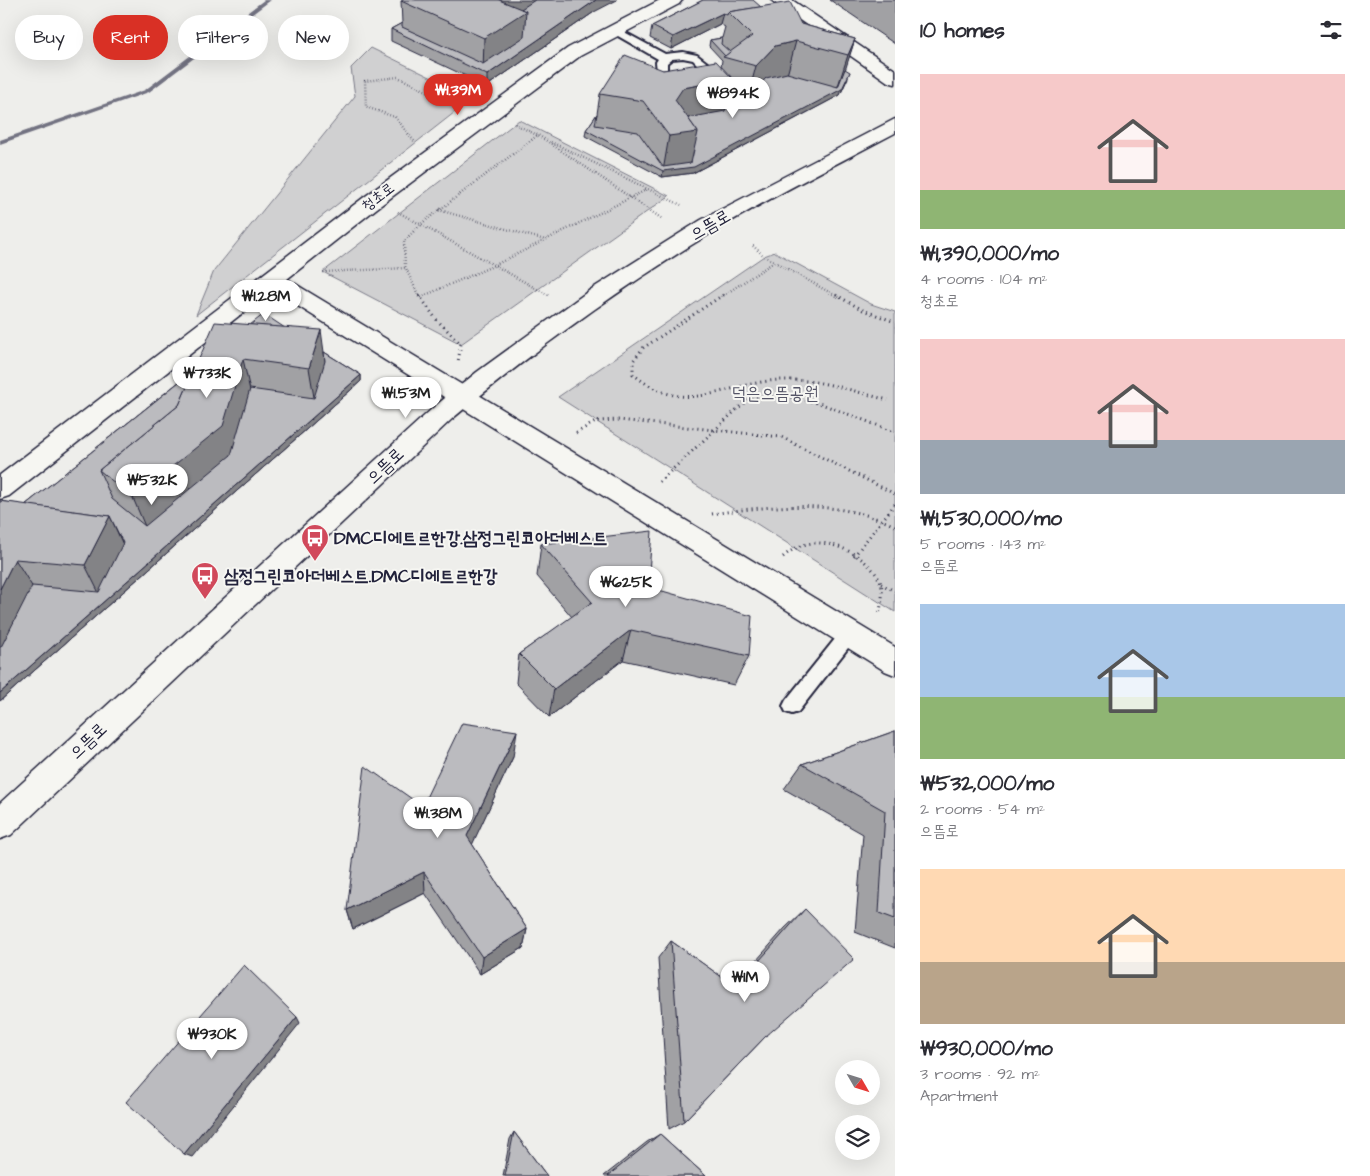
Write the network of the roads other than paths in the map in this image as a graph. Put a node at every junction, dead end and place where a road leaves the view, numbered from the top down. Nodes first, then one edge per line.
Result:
1 (673, 0) edge
2 (780, 0) edge
3 (615, 30) junction
4 (664, 59) dead end
5 (895, 78) edge
6 (895, 125) edge
7 (272, 280) junction
8 (461, 396) junction
9 (0, 489) edge
10 (849, 634) junction
11 (895, 662) edge
12 (792, 706) dead end
13 (0, 824) edge

1 - 3 street, 청초로
2 - 5 street
3 - 4 lane
3 - 7 street, 청초로
6 - 8 street, 으뜸로
7 - 8 street
7 - 9 street, 청초로
8 - 10 street
8 - 13 street, 으뜸로
10 - 11 street
10 - 12 lane

